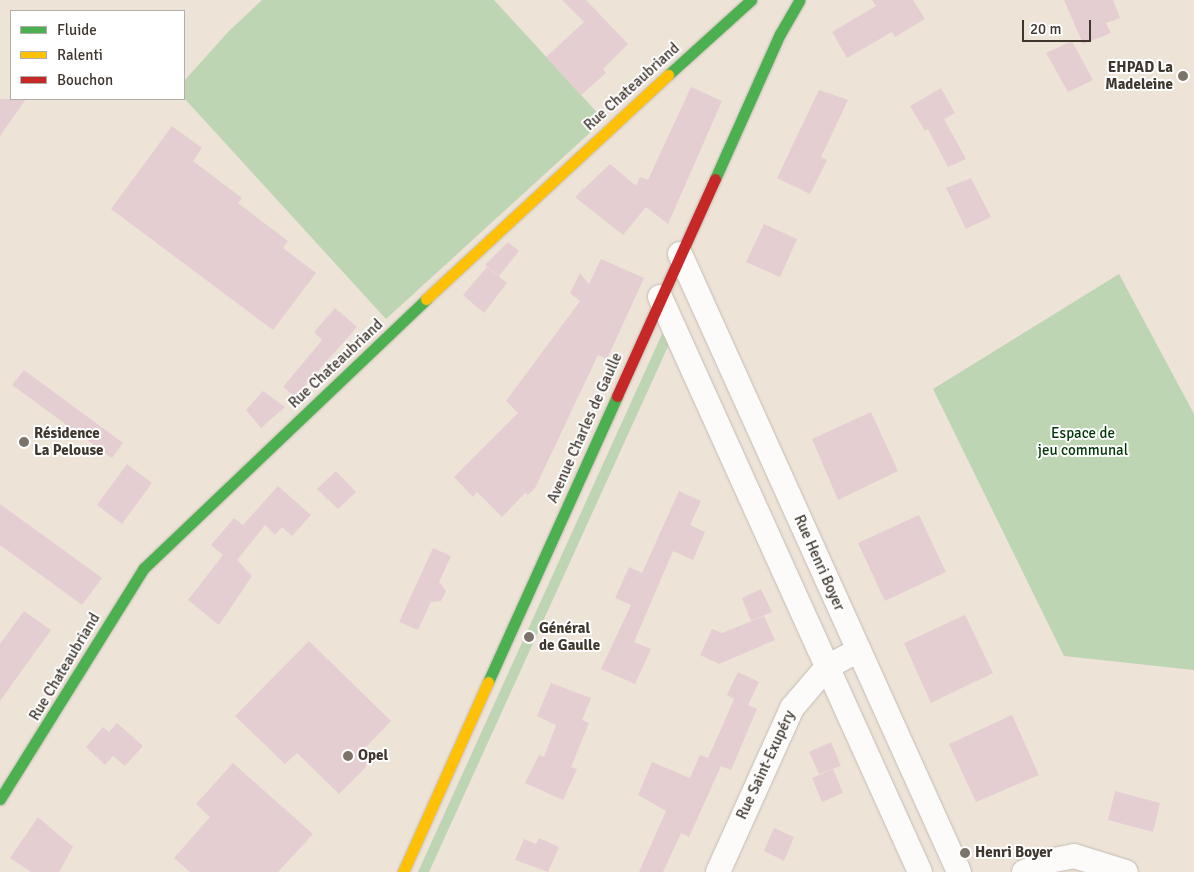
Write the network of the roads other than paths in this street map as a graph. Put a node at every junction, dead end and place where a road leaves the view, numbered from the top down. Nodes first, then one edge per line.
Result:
1 (751, 0) edge
2 (800, 0) edge
3 (680, 254) junction
4 (660, 297) junction
5 (859, 650) junction
6 (828, 667) junction
7 (0, 799) edge
8 (403, 872) edge
9 (718, 872) edge
10 (920, 872) edge
11 (958, 872) edge
12 (1024, 872) edge
13 (1126, 872) edge

1 - 7 street, Rue Chateaubriand
2 - 3 street, Avenue Charles de Gaulle
3 - 4 street, Avenue Charles de Gaulle
3 - 5 street, Rue Henri Boyer
4 - 6 street
4 - 8 street, Avenue Charles de Gaulle
5 - 6 street, Rue Saint-Exupéry
5 - 11 street, Rue Henri Boyer
6 - 9 street, Rue Saint-Exupéry
6 - 10 street
12 - 13 street

